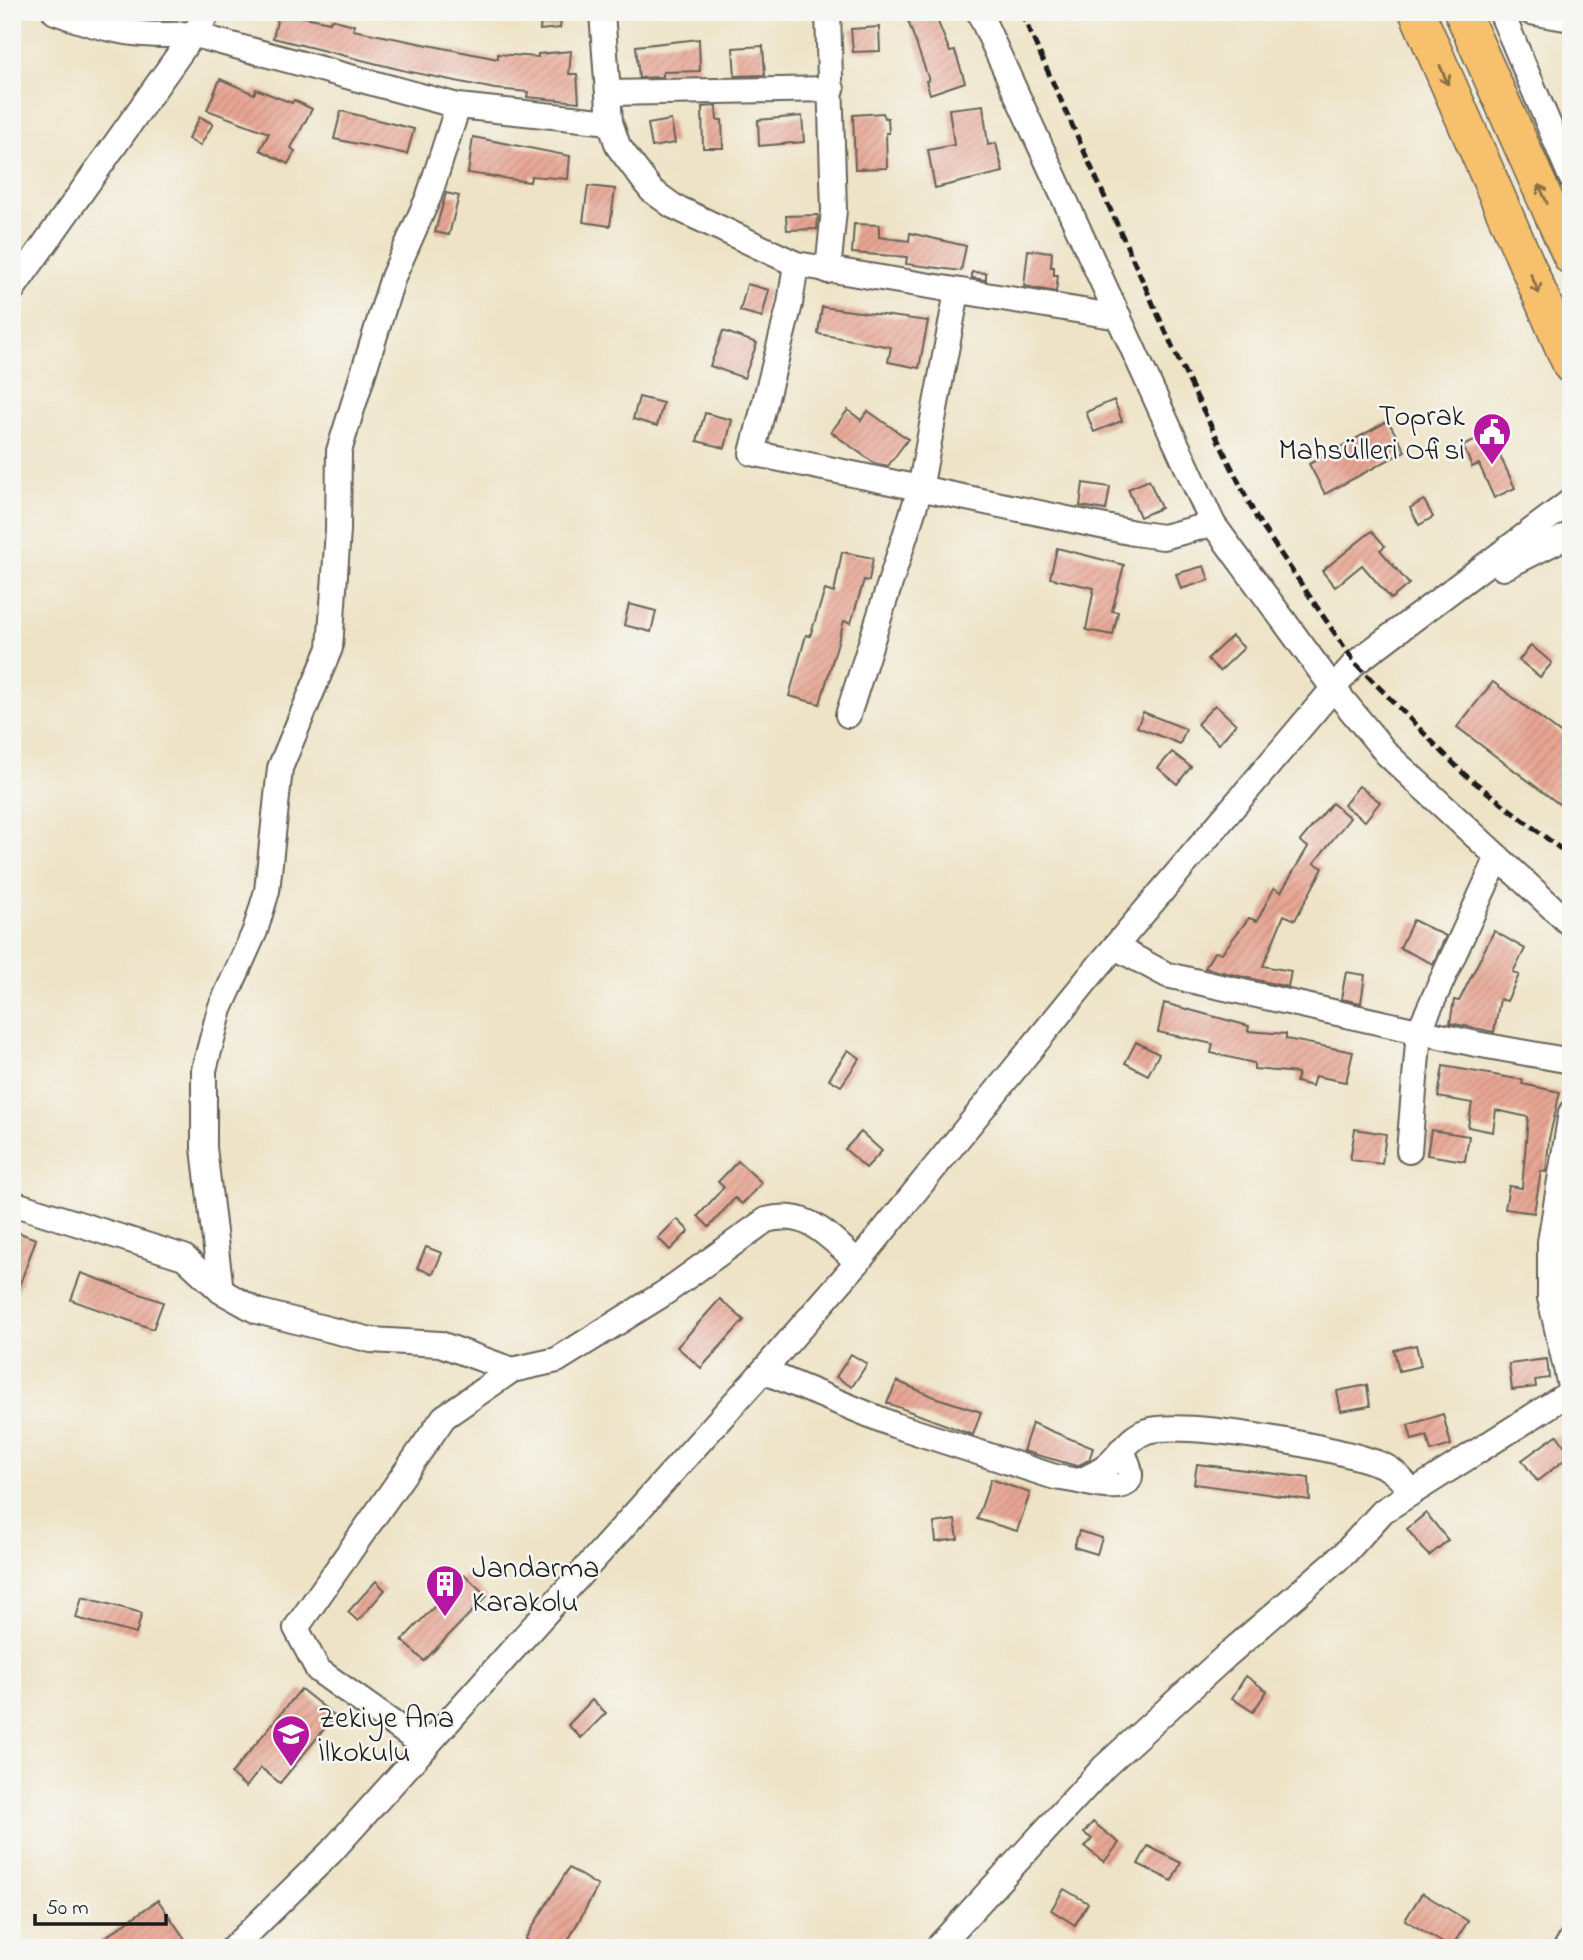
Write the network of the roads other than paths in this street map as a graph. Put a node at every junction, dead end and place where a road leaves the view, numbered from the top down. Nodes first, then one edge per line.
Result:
1 (209, 12) edge
2 (602, 12) edge
3 (828, 12) edge
4 (979, 12) edge
5 (1417, 12) edge
6 (1462, 12) edge
7 (1529, 12) edge
8 (66, 14) edge
9 (1571, 19) edge
10 (1504, 21) edge
11 (191, 34) junction
12 (832, 89) junction
13 (608, 93) junction
14 (458, 106) junction
15 (610, 122) junction
16 (1571, 177) edge
17 (1571, 257) edge
18 (796, 264) junction
19 (828, 271) junction
20 (12, 290) edge
21 (957, 292) junction
22 (1119, 317) junction
23 (1571, 366) edge
24 (920, 489) junction
25 (1571, 501) edge
26 (1213, 524) junction
27 (1571, 534) edge
28 (1452, 593) junction
29 (1333, 688) junction
30 (848, 715) dead end
31 (1498, 857) junction
32 (1571, 925) edge
33 (1115, 947) junction
34 (1419, 1031) junction
35 (1571, 1061) edge
36 (1571, 1113) edge
37 (1409, 1151) dead end
38 (12, 1202) edge
39 (858, 1262) junction
40 (221, 1292) junction
41 (512, 1370) junction
42 (763, 1371) junction
43 (1571, 1391) edge
44 (1411, 1490) junction
45 (426, 1746) junction
46 (1571, 1940) edge
47 (233, 1948) edge
48 (937, 1948) edge
49 (1566, 1948) edge

1 - 11 street
2 - 13 street
3 - 12 street
4 - 22 street
5 -> 23 highway
17 -> 6 highway
7 - 9 street
7 - 10 street
8 - 11 street
10 - 16 street
11 - 14 street
11 - 20 street
12 - 13 street
12 - 19 street
13 - 15 street
14 - 15 street
14 - 40 street
15 - 18 street
18 - 19 street
18 - 24 street
19 - 21 street
21 - 22 street
21 - 24 street
22 - 26 street
24 - 26 street
24 - 30 street
25 - 28 street
26 - 29 street
27 - 28 street
28 - 29 street
29 - 31 street
29 - 33 street
31 - 32 street
31 - 34 street
33 - 34 street
33 - 39 street
34 - 35 street
34 - 37 street
36 - 43 street
38 - 40 street
39 - 41 street
39 - 42 street
40 - 41 street
41 - 45 street
42 - 44 street
42 - 45 street
43 - 44 street
44 - 48 street
45 - 47 street
46 - 49 street

